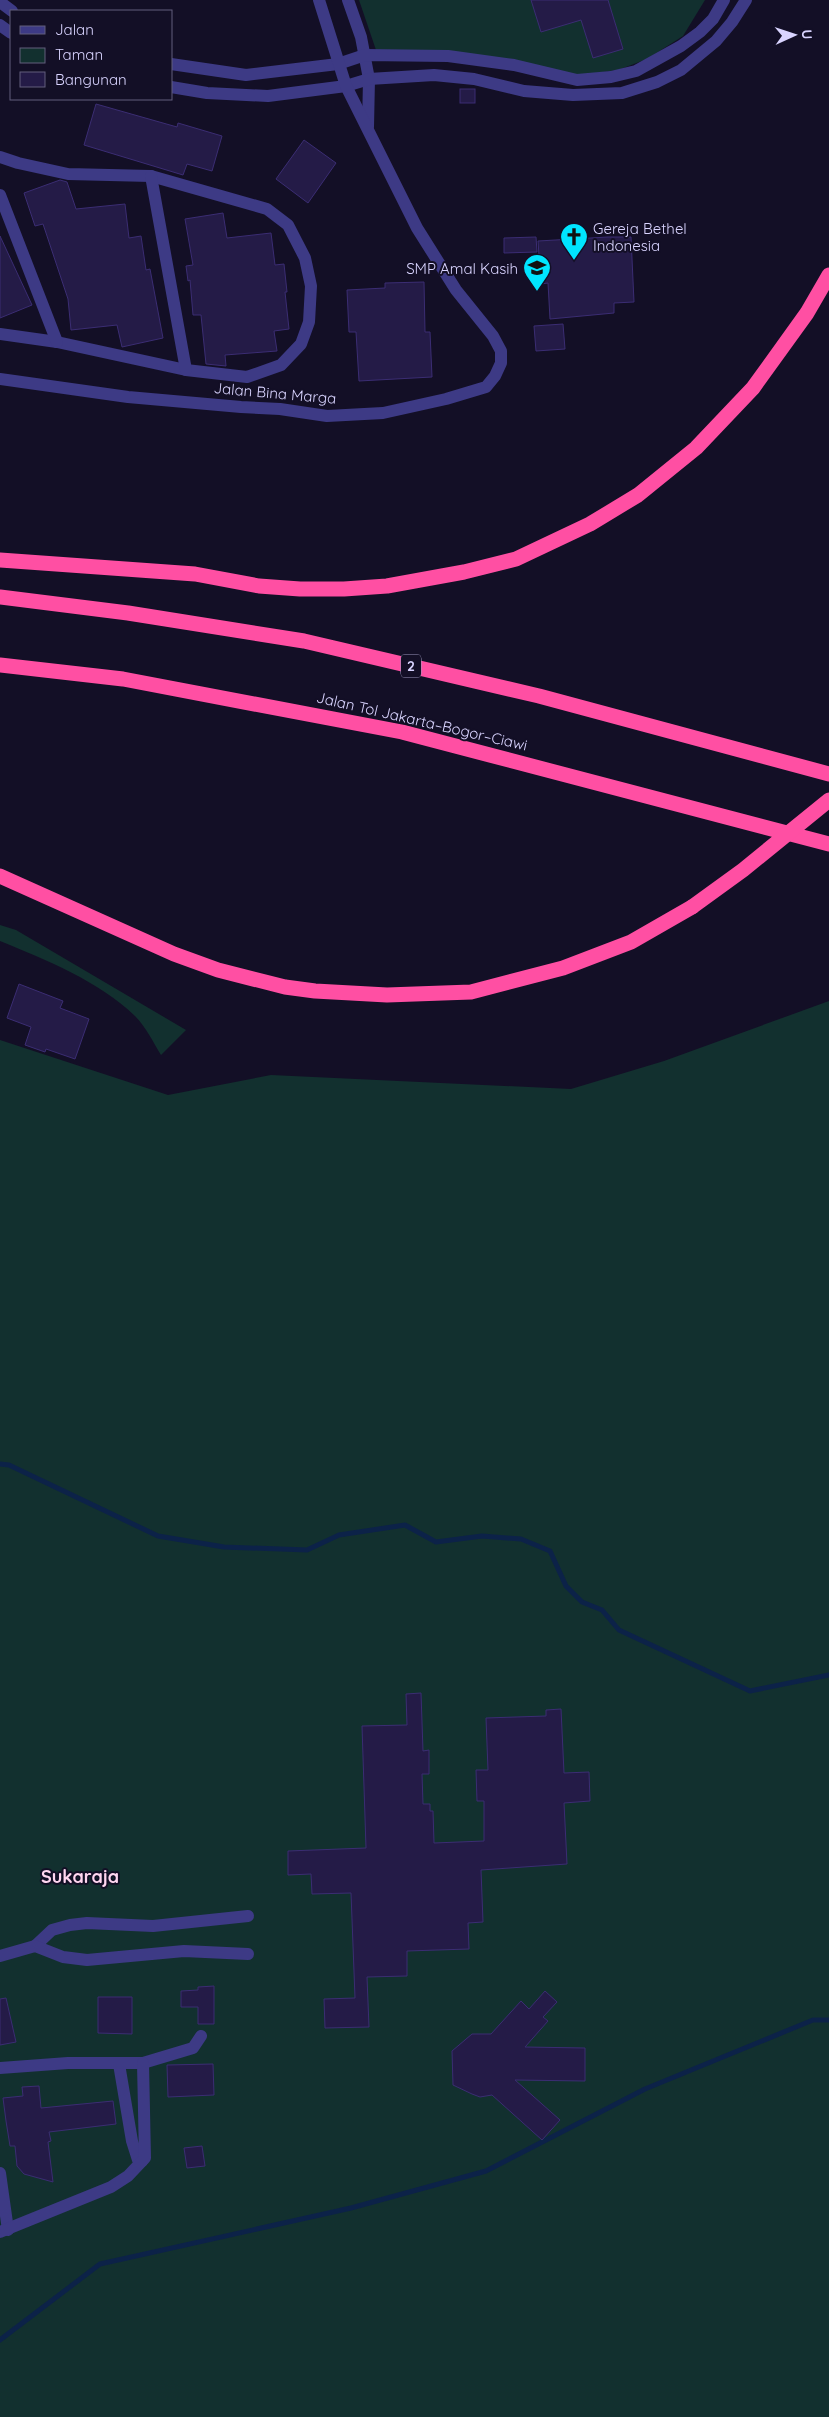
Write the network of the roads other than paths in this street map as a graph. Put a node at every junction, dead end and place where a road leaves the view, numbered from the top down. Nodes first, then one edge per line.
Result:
1 (319, 0) edge
2 (348, 0) edge
3 (724, 0) edge
4 (746, 0) edge
5 (0, 2) edge
6 (11, 10) edge
7 (365, 55) junction
8 (172, 64) edge
9 (338, 64) junction
10 (369, 79) junction
11 (346, 86) junction
12 (172, 87) edge
13 (368, 130) junction
14 (0, 156) edge
15 (151, 176) junction
16 (0, 195) edge
17 (829, 275) edge
18 (0, 334) edge
19 (58, 342) junction
20 (186, 370) junction
21 (0, 378) edge
22 (0, 560) edge
23 (0, 597) edge
24 (0, 665) edge
25 (829, 774) edge
26 (829, 800) edge
27 (829, 844) edge
28 (0, 876) edge
29 (248, 1916) dead end
30 (35, 1946) junction
31 (248, 1954) dead end
32 (0, 1956) edge
33 (201, 2036) dead end
34 (119, 2064) junction
35 (143, 2064) junction
36 (0, 2068) edge
37 (142, 2161) junction
38 (0, 2173) edge
39 (4, 2231) edge

1 - 9 street, Jalan Bina Marga
2 - 7 street, Jalan Bina Marga
3 - 7 street
4 - 10 street
5 - 6 street
7 - 9 street
7 - 10 street, Jalan Bina Marga
8 - 9 street
9 - 11 street, Jalan Bina Marga
10 - 11 street
10 - 13 street, Jalan Bina Marga
11 - 12 street
11 - 13 street, Jalan Bina Marga
13 - 21 street, Jalan Bina Marga
14 - 15 street
15 - 20 street
15 - 20 street
16 - 19 street
17 - 22 highway
18 - 19 street
19 - 20 street
23 - 25 highway, 2
24 - 27 highway, Jalan Tol Jakarta–Bogor–Ciawi
26 - 28 highway, bridge
29 - 30 street
30 - 31 street
30 - 32 street
33 - 35 street
34 - 35 street
34 - 36 street
34 - 37 street
35 - 37 street
37 - 39 street
38 - 39 street

